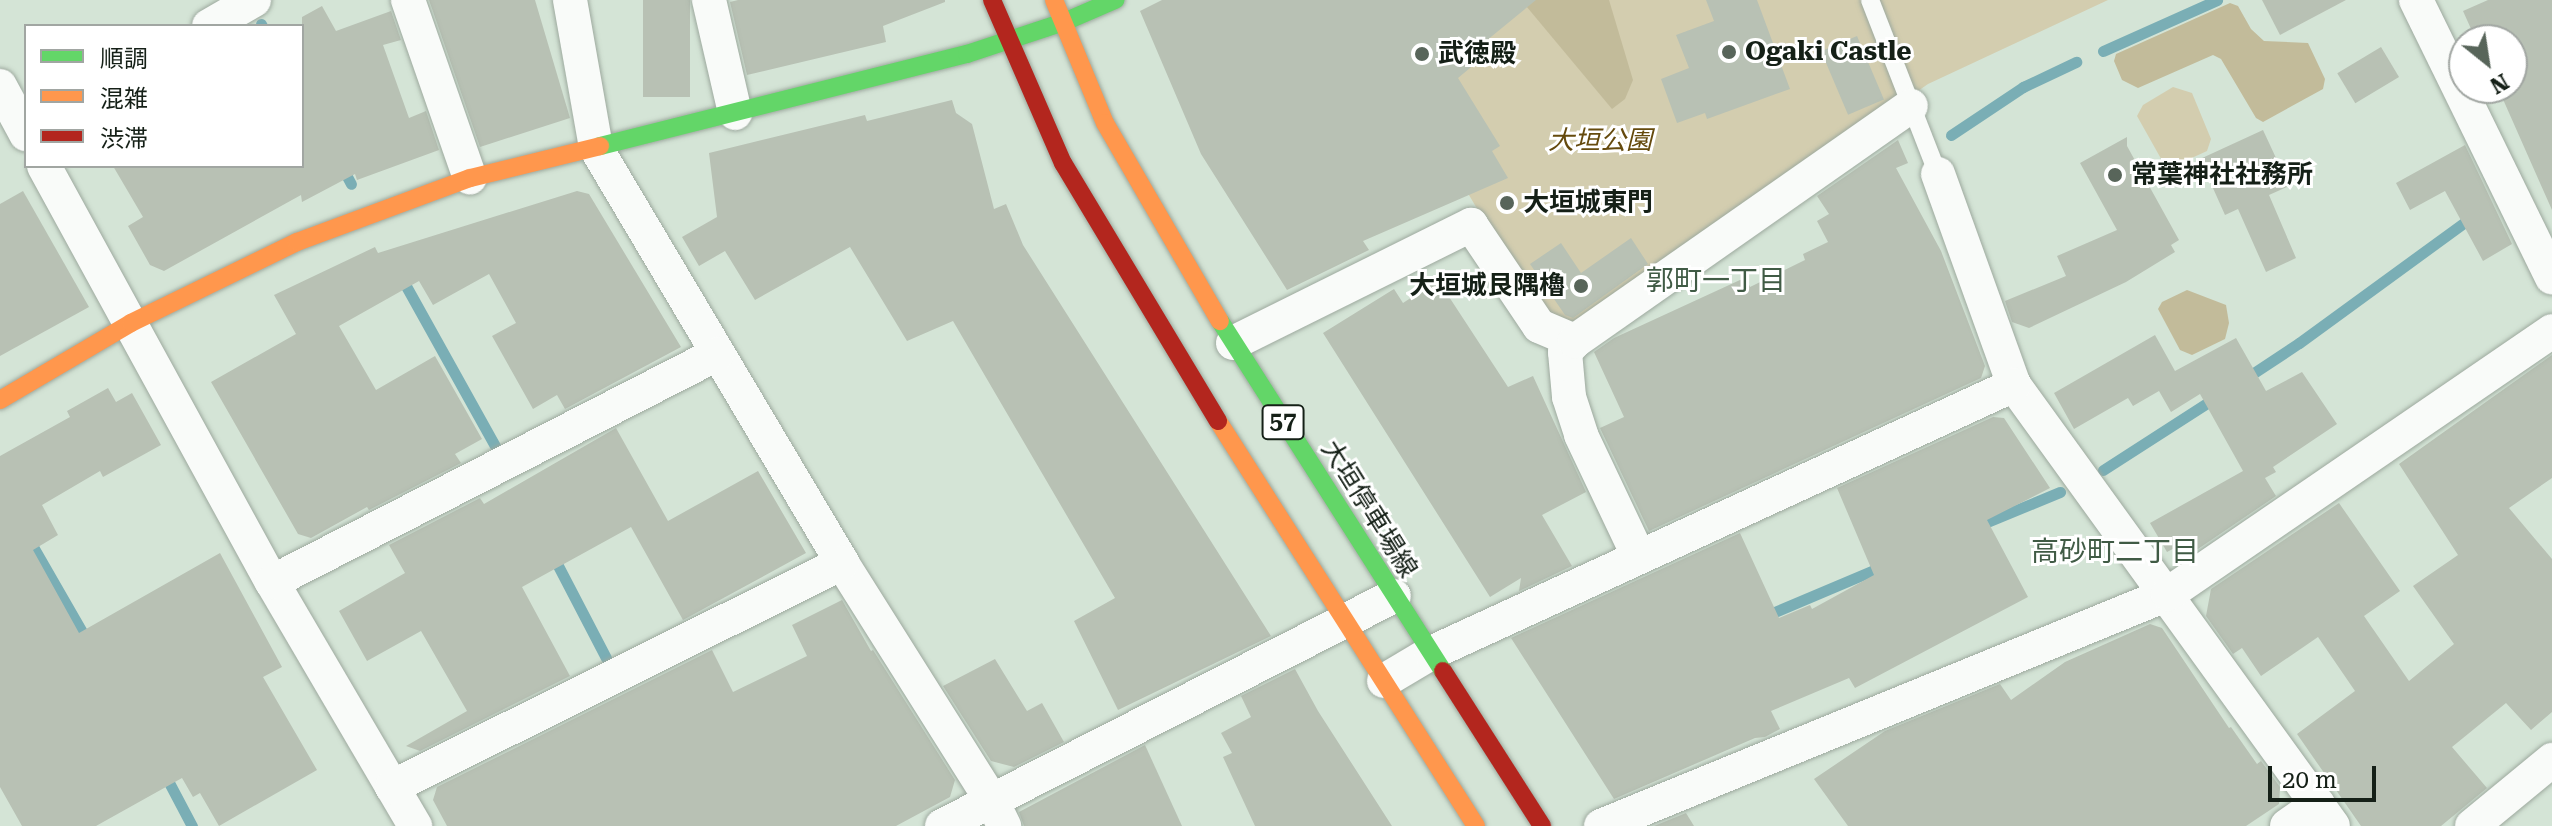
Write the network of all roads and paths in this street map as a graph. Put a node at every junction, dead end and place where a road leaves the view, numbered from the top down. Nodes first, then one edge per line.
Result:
1 (254, 0) edge
2 (408, 0) edge
3 (570, 0) edge
4 (709, 0) edge
5 (992, 0) edge
6 (1054, 0) edge
7 (1115, 0) edge
8 (1870, 0) edge
9 (2416, 0) edge
10 (1064, 22) junction
11 (212, 24) edge
12 (1009, 42) junction
13 (0, 86) edge
14 (1911, 106) junction
15 (735, 113) junction
16 (24, 129) edge
17 (596, 148) junction
18 (45, 168) edge
19 (1938, 174) joint
20 (470, 178) junction
21 (2552, 278) edge
22 (131, 323) junction
23 (2552, 331) edge
24 (1575, 341) junction
25 (1233, 343) junction
26 (717, 354) junction
27 (2014, 385) junction
28 (0, 400) edge
29 (1639, 557) junction
30 (842, 563) junction
31 (272, 582) junction
32 (2168, 594) junction
33 (1394, 596) junction
34 (1346, 622) junction
35 (1431, 653) junction
36 (1384, 681) junction
37 (2552, 760) edge
38 (392, 787) junction
39 (998, 814) edge
40 (2325, 815) edge
41 (415, 826) edge
42 (942, 826) edge
43 (1476, 826) edge
44 (1542, 826) edge
45 (1601, 826) edge
46 (2287, 826) edge
47 (2472, 826) edge

1 - 11 street
2 - 20 street
3 - 17 street
4 - 15 street
5 - 12 main road, 57
6 - 10 main road, 大垣停車場線 / 57
7 - 10 main road
8 - 14 lane
9 - 21 street
10 - 12 main road
10 - 25 main road, 大垣停車場線 / 57
12 - 15 main road
12 - 34 main road, 57
13 - 16 street
14 - 19 lane
14 - 24 street
15 - 17 main road
17 - 20 main road
17 - 26 street
18 - 22 street
19 - 27 street
20 - 22 main road
22 - 28 main road
22 - 31 street
23 - 32 street
24 - 25 street
24 - 29 street
25 - 33 main road, 大垣停車場線 / 57
26 - 30 street
26 - 31 street
27 - 29 street
27 - 32 street
29 - 35 street
30 - 38 street
30 - 39 street
31 - 38 street
32 - 40 street
32 - 45 street
33 - 34 street
33 - 35 main road, 大垣停車場線 / 57
34 - 36 main road, 57
34 - 39 street
35 - 36 street
35 - 44 main road, 大垣停車場線 / 57
36 - 43 main road, 57
37 - 47 street
38 - 41 street
39 - 42 street
40 - 46 street

